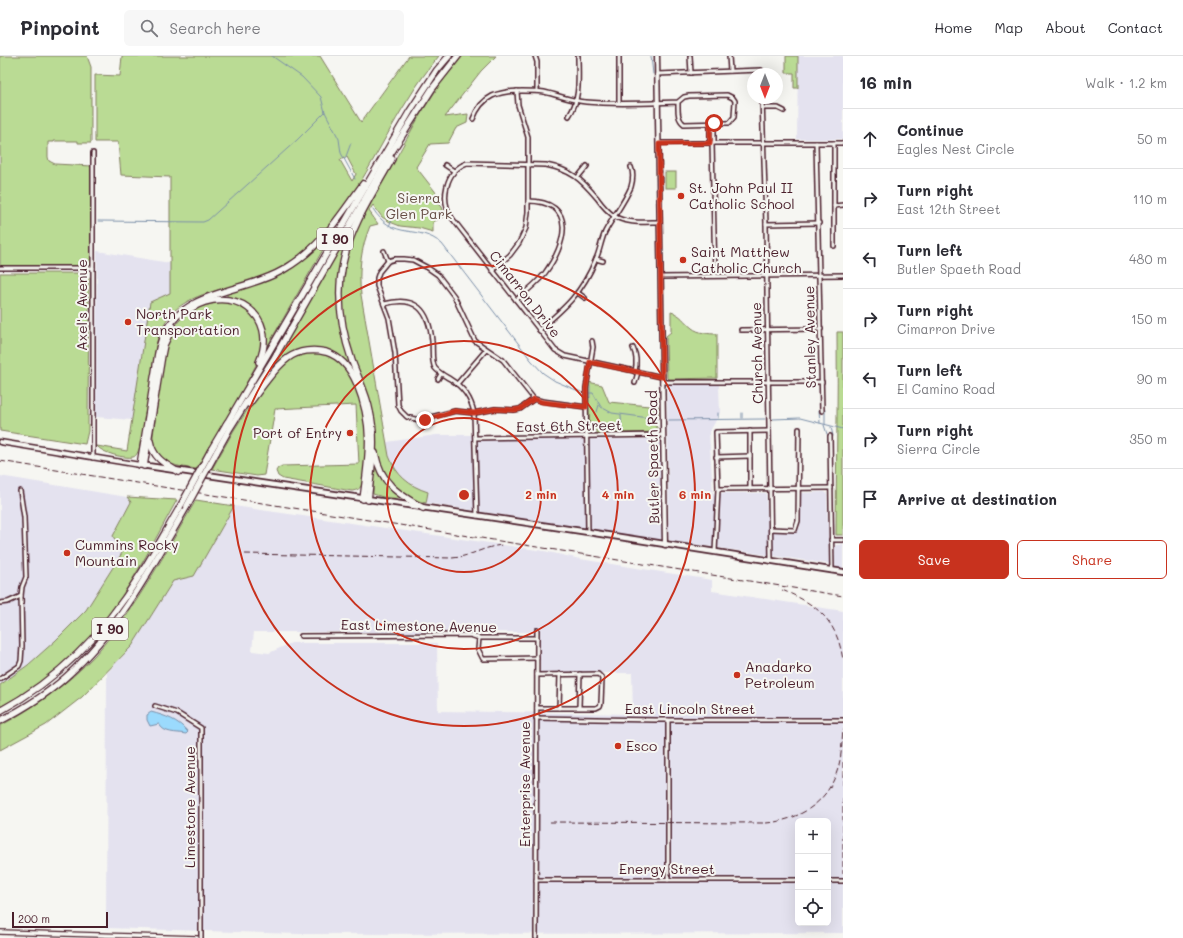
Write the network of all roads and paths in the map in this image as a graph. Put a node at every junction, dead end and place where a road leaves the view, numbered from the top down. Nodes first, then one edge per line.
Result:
1 (449, 56) edge
2 (458, 56) edge
3 (535, 56) edge
4 (578, 56) edge
5 (619, 56) edge
6 (657, 56) edge
7 (690, 56) edge
8 (729, 56) edge
9 (730, 71) junction
10 (747, 72) edge
11 (691, 73) junction
12 (657, 74) junction
13 (517, 91) junction
14 (537, 91) junction
15 (576, 101) junction
16 (619, 102) junction
17 (658, 102) junction
18 (678, 102) junction
19 (763, 104) edge
20 (421, 106) junction
21 (763, 108) junction
22 (784, 111) dead end
23 (569, 116) dead end
24 (473, 119) dead end
25 (712, 123) junction
26 (712, 143) junction
27 (816, 143) junction
28 (834, 143) junction
29 (843, 143) edge
30 (659, 144) junction
31 (764, 144) junction
32 (93, 153) dead end
33 (528, 164) junction
34 (445, 165) dead end
35 (587, 166) dead end
36 (631, 167) dead end
37 (454, 172) junction
38 (373, 174) junction
39 (578, 177) junction
40 (528, 201) junction
41 (843, 205) edge
42 (834, 206) junction
43 (615, 216) junction
44 (660, 222) junction
45 (819, 223) junction
46 (766, 224) junction
47 (834, 246) dead end
48 (384, 251) dead end
49 (596, 258) junction
50 (388, 261) junction
51 (603, 261) dead end
52 (0, 268) edge
53 (93, 268) junction
54 (492, 270) junction
55 (820, 275) junction
56 (843, 275) edge
57 (715, 276) junction
58 (767, 276) junction
59 (661, 277) junction
60 (578, 293) junction
61 (585, 298) dead end
62 (516, 300) junction
63 (384, 304) junction
64 (821, 329) junction
65 (539, 330) junction
66 (741, 330) dead end
67 (768, 330) junction
68 (592, 341) dead end
69 (633, 348) dead end
70 (486, 350) junction
71 (590, 362) junction
72 (636, 372) junction
73 (441, 374) junction
74 (662, 377) junction
75 (438, 379) dead end
76 (662, 382) junction
77 (769, 382) junction
78 (822, 382) junction
79 (635, 383) dead end
80 (457, 384) junction
81 (534, 399) junction
82 (586, 407) junction
83 (822, 411) dead end
84 (474, 413) junction
85 (228, 426) junction
86 (770, 430) junction
87 (799, 430) dead end
88 (750, 431) junction
89 (663, 435) junction
90 (830, 436) dead end
91 (150, 437) junction
92 (586, 437) junction
93 (476, 438) junction
94 (0, 442) edge
95 (373, 447) junction
96 (214, 452) junction
97 (750, 456) junction
98 (716, 457) junction
99 (93, 458) junction
100 (142, 466) junction
101 (178, 472) junction
102 (770, 488) junction
103 (798, 488) junction
104 (831, 488) junction
105 (718, 489) junction
106 (750, 489) junction
107 (20, 491) dead end
108 (366, 499) junction
109 (423, 508) junction
110 (477, 516) junction
111 (771, 529) junction
112 (588, 532) junction
113 (831, 540) junction
114 (843, 540) edge
115 (665, 545) junction
116 (715, 552) junction
117 (771, 561) junction
118 (832, 570) junction
119 (843, 572) edge
120 (21, 596) junction
121 (0, 603) edge
122 (537, 630) dead end
123 (301, 636) dead end
124 (479, 638) junction
125 (537, 638) junction
126 (537, 658) junction
127 (560, 674) junction
128 (580, 674) junction
129 (537, 675) junction
130 (0, 679) edge
131 (155, 706) dead end
132 (579, 707) junction
133 (536, 708) junction
134 (559, 708) junction
135 (0, 711) edge
136 (536, 718) junction
137 (668, 720) junction
138 (843, 720) edge
139 (0, 722) edge
140 (536, 880) junction
141 (668, 880) junction
142 (795, 880) edge
143 (831, 881) edge
144 (843, 881) edge
145 (0, 932) edge
146 (197, 938) edge
147 (201, 938) edge
148 (536, 938) edge

1 - 38 highway, I 90
2 - 20 highway, I 90
3 - 14 street
4 - 15 street
5 - 16 street
6 - 12 main road, Butler Spaeth Road
7 - 11 street
8 - 9 street
9 - 10 street
9 - 11 street
11 - 12 street
12 - 17 main road, Butler Spaeth Road
13 - 14 street
13 - 24 street
13 - 33 street
14 - 15 street
15 - 16 street
15 - 23 street
16 - 17 street
17 - 18 street
17 - 30 main road, Butler Spaeth Road
18 - 25 street
18 - 25 street
19 - 21 street, Church Avenue
20 - 85 highway, I 90
20 - 95 highway, I 90
21 - 22 street
21 - 31 street, Church Avenue
25 - 26 street
26 - 30 street
26 - 31 street
26 - 57 street
27 - 28 street
27 - 31 street
27 - 45 street, Stanley Avenue
28 - 29 street
28 - 42 street
30 - 44 main road, Butler Spaeth Road
31 - 46 street, Church Avenue
32 - 53 street, Axel's Avenue
33 - 37 street
33 - 39 street
33 - 40 street
34 - 37 street
35 - 39 street
36 - 43 street
37 - 54 street, Cimarron Drive
38 - 85 highway, I 90
38 - 100 highway, I 90
39 - 43 street
40 - 54 street
40 - 62 street
41 - 42 street
42 - 47 street
43 - 44 street
43 - 49 street
44 - 59 main road, Butler Spaeth Road
45 - 46 street
45 - 55 street, Stanley Avenue
46 - 58 street, Church Avenue
48 - 50 street
49 - 51 street
49 - 60 street
50 - 63 street
50 - 70 street
52 - 53 street
53 - 99 street, Axel's Avenue
54 - 62 street, Cimarron Drive
55 - 56 street
55 - 58 street
55 - 64 street, Stanley Avenue
57 - 58 street
57 - 59 street
58 - 67 street, Church Avenue
59 - 74 main road, Butler Spaeth Road
60 - 61 street
60 - 65 street
62 - 65 street, Cimarron Drive
63 - 73 street
63 - 84 street
64 - 67 street
64 - 78 street, Stanley Avenue
65 - 71 street, Cimarron Drive
66 - 67 street
67 - 77 street, Church Avenue
68 - 71 street
69 - 72 street
70 - 80 street
70 - 81 street
71 - 72 street, Cimarron Drive
71 - 82 street
72 - 74 street, Cimarron Drive
72 - 79 street
73 - 75 street
73 - 80 street
74 - 76 main road, Butler Spaeth Road
76 - 77 street
76 - 89 main road, Butler Spaeth Road
77 - 78 street
77 - 86 street, Church Avenue
78 - 83 street, Stanley Avenue
80 - 84 street
81 - 82 street
81 - 84 street
82 - 92 street
84 - 93 street
85 - 91 highway, I 90
85 - 96 highway, I 90
85 - 108 highway
86 - 88 street
86 - 102 street, Church Avenue
87 - 103 street
88 - 97 street
88 - 98 street
89 - 92 street, East 6th Street
89 - 115 main road, Butler Spaeth Road
90 - 104 street
91 - 100 highway
91 - 101 highway
92 - 93 street, East 6th Street
92 - 112 street
93 - 110 street
94 - 99 main road
95 - 108 highway, I 90
95 - 109 highway, I 90
96 - 135 highway, I 90, bridge
96 - 139 highway, I 90, bridge
97 - 98 street
97 - 106 street
98 - 105 street
99 - 100 main road
100 - 101 main road
101 - 108 main road
102 - 103 street
102 - 106 street
102 - 111 street, Church Avenue
103 - 104 street
103 - 111 street
104 - 113 street
105 - 106 street
105 - 116 street
107 - 120 street
108 - 109 main road
109 - 110 main road
110 - 112 main road
111 - 117 street, Church Avenue
112 - 115 main road
113 - 114 street
113 - 118 street
115 - 116 main road
116 - 117 main road
117 - 118 main road
118 - 119 main road
120 - 121 street
120 - 130 street
122 - 125 street, Enterprise Avenue
123 - 124 street, East Limestone Avenue
124 - 125 street, East Limestone Avenue
124 - 126 street
125 - 126 street, Enterprise Avenue
126 - 129 street, Enterprise Avenue
127 - 128 street
127 - 129 street
127 - 134 street
128 - 132 street
128 - 132 street
129 - 133 street, Enterprise Avenue
131 - 147 street, Limestone Avenue
132 - 134 street
133 - 134 street
133 - 136 street, Enterprise Avenue
136 - 137 street, East Lincoln Street
136 - 140 street, Enterprise Avenue
137 - 138 street, East Lincoln Street
137 - 141 street
140 - 141 street, Energy Street
140 - 148 street, Enterprise Avenue
141 - 142 street, Energy Street
143 - 144 street
145 - 146 street

